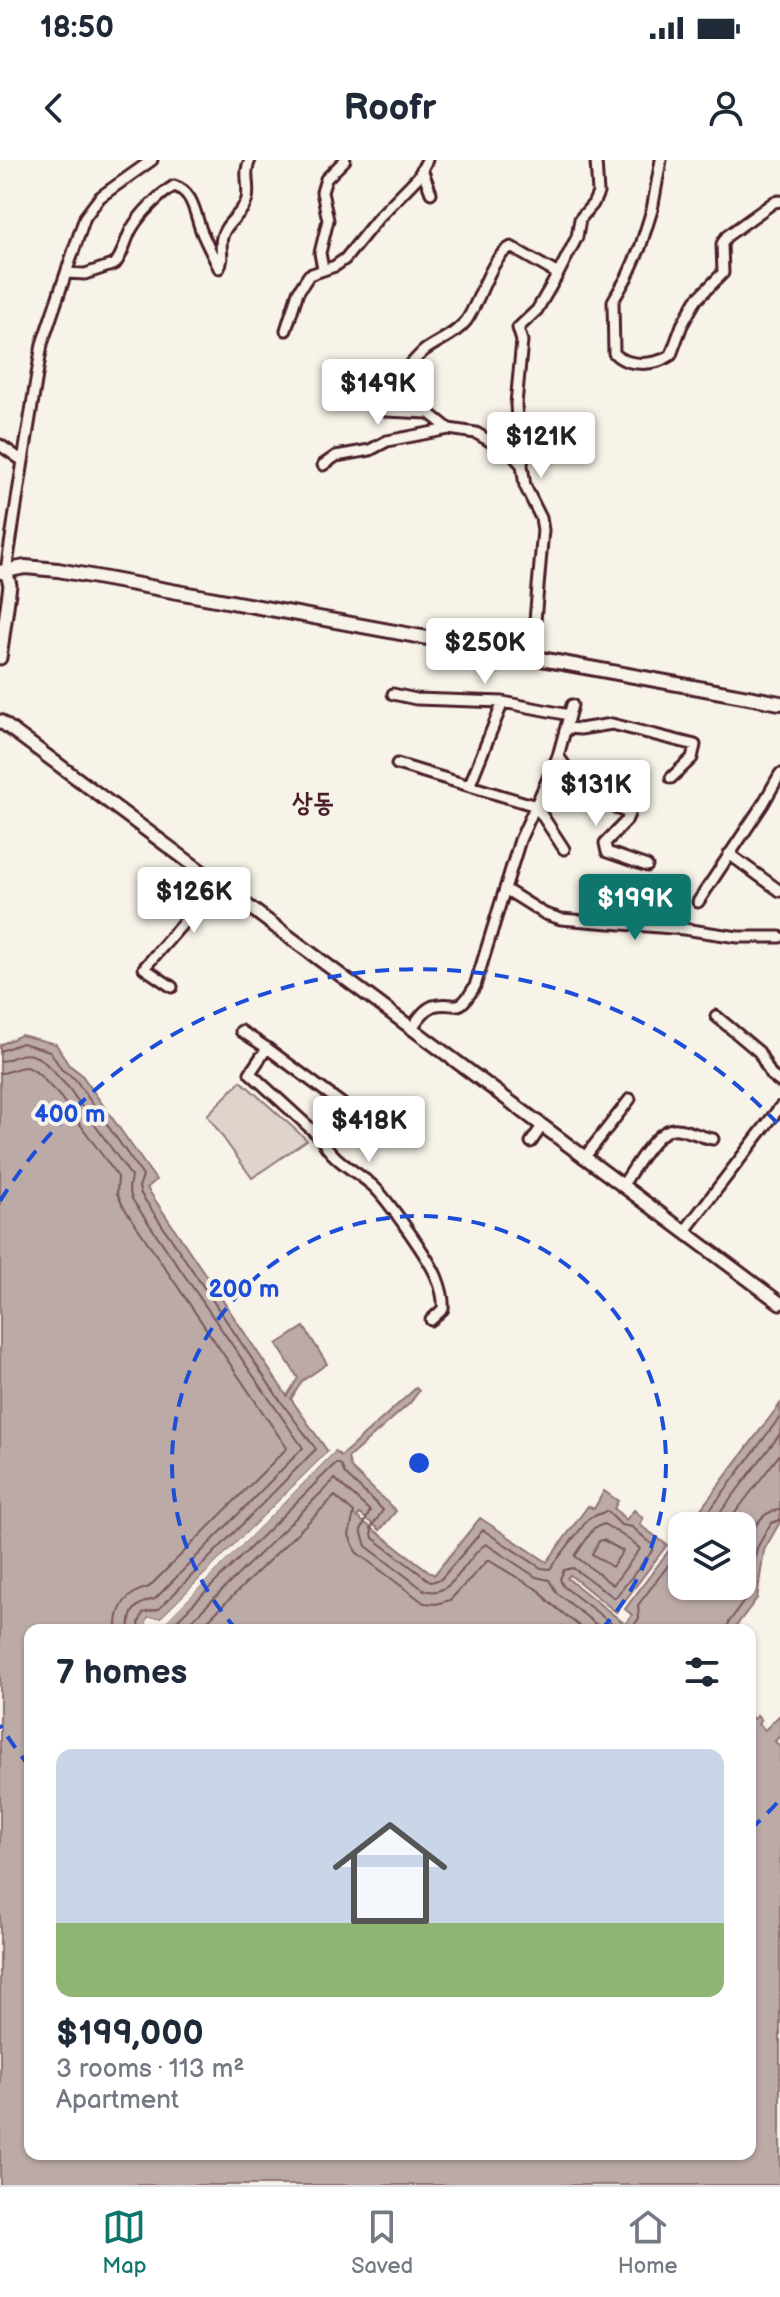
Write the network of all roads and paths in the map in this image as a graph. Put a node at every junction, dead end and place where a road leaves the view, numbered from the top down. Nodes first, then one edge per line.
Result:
1 (152, 160) edge
2 (250, 160) edge
3 (345, 160) edge
4 (661, 160) edge
5 (596, 161) edge
6 (425, 165) edge
7 (431, 193) dead end
8 (780, 201) edge
9 (323, 269) junction
10 (66, 273) junction
11 (558, 274) junction
12 (286, 330) dead end
13 (449, 429) junction
14 (0, 445) edge
15 (23, 461) junction
16 (323, 465) dead end
17 (522, 465) junction
18 (3, 572) edge
19 (535, 657) junction
20 (0, 658) edge
21 (393, 694) dead end
22 (503, 702) junction
23 (780, 703) edge
24 (0, 721) edge
25 (567, 728) junction
26 (558, 756) junction
27 (397, 764) dead end
28 (780, 774) edge
29 (671, 778) dead end
30 (470, 784) junction
31 (536, 806) junction
32 (564, 849) dead end
33 (729, 854) junction
34 (647, 866) dead end
35 (218, 883) junction
36 (505, 889) junction
37 (780, 891) edge
38 (698, 902) dead end
39 (780, 937) edge
40 (172, 987) dead end
41 (716, 1016) dead end
42 (411, 1029) junction
43 (241, 1031) dead end
44 (267, 1048) junction
45 (780, 1082) edge
46 (630, 1099) dead end
47 (780, 1107) edge
48 (542, 1126) junction
49 (321, 1138) junction
50 (713, 1139) dead end
51 (531, 1142) dead end
52 (584, 1158) junction
53 (622, 1186) junction
54 (684, 1232) junction
55 (780, 1303) edge
56 (431, 1320) dead end

1 - 10 street
2 - 10 street
3 - 9 street
4 - 8 street
5 - 11 street
6 - 7 street
6 - 9 street
9 - 12 street
10 - 15 street
11 - 13 street
11 - 17 street
13 - 16 street
13 - 17 street
14 - 15 street
15 - 18 street
17 - 19 street
18 - 19 highway
18 - 20 main road
19 - 23 highway
21 - 22 street
22 - 25 street
22 - 30 street
24 - 35 main road
25 - 26 street
25 - 29 street
26 - 31 street
26 - 34 street
27 - 30 street
28 - 33 street
30 - 31 street
31 - 32 street
31 - 36 street
33 - 37 street
33 - 38 street
35 - 40 street
35 - 42 main road
36 - 39 street
36 - 42 street
41 - 45 street
42 - 48 main road
43 - 44 street
44 - 49 street
44 - 49 street
46 - 52 street
47 - 54 street
48 - 51 street
48 - 52 main road
49 - 56 street
50 - 53 street
52 - 53 main road
53 - 54 main road
54 - 55 main road

